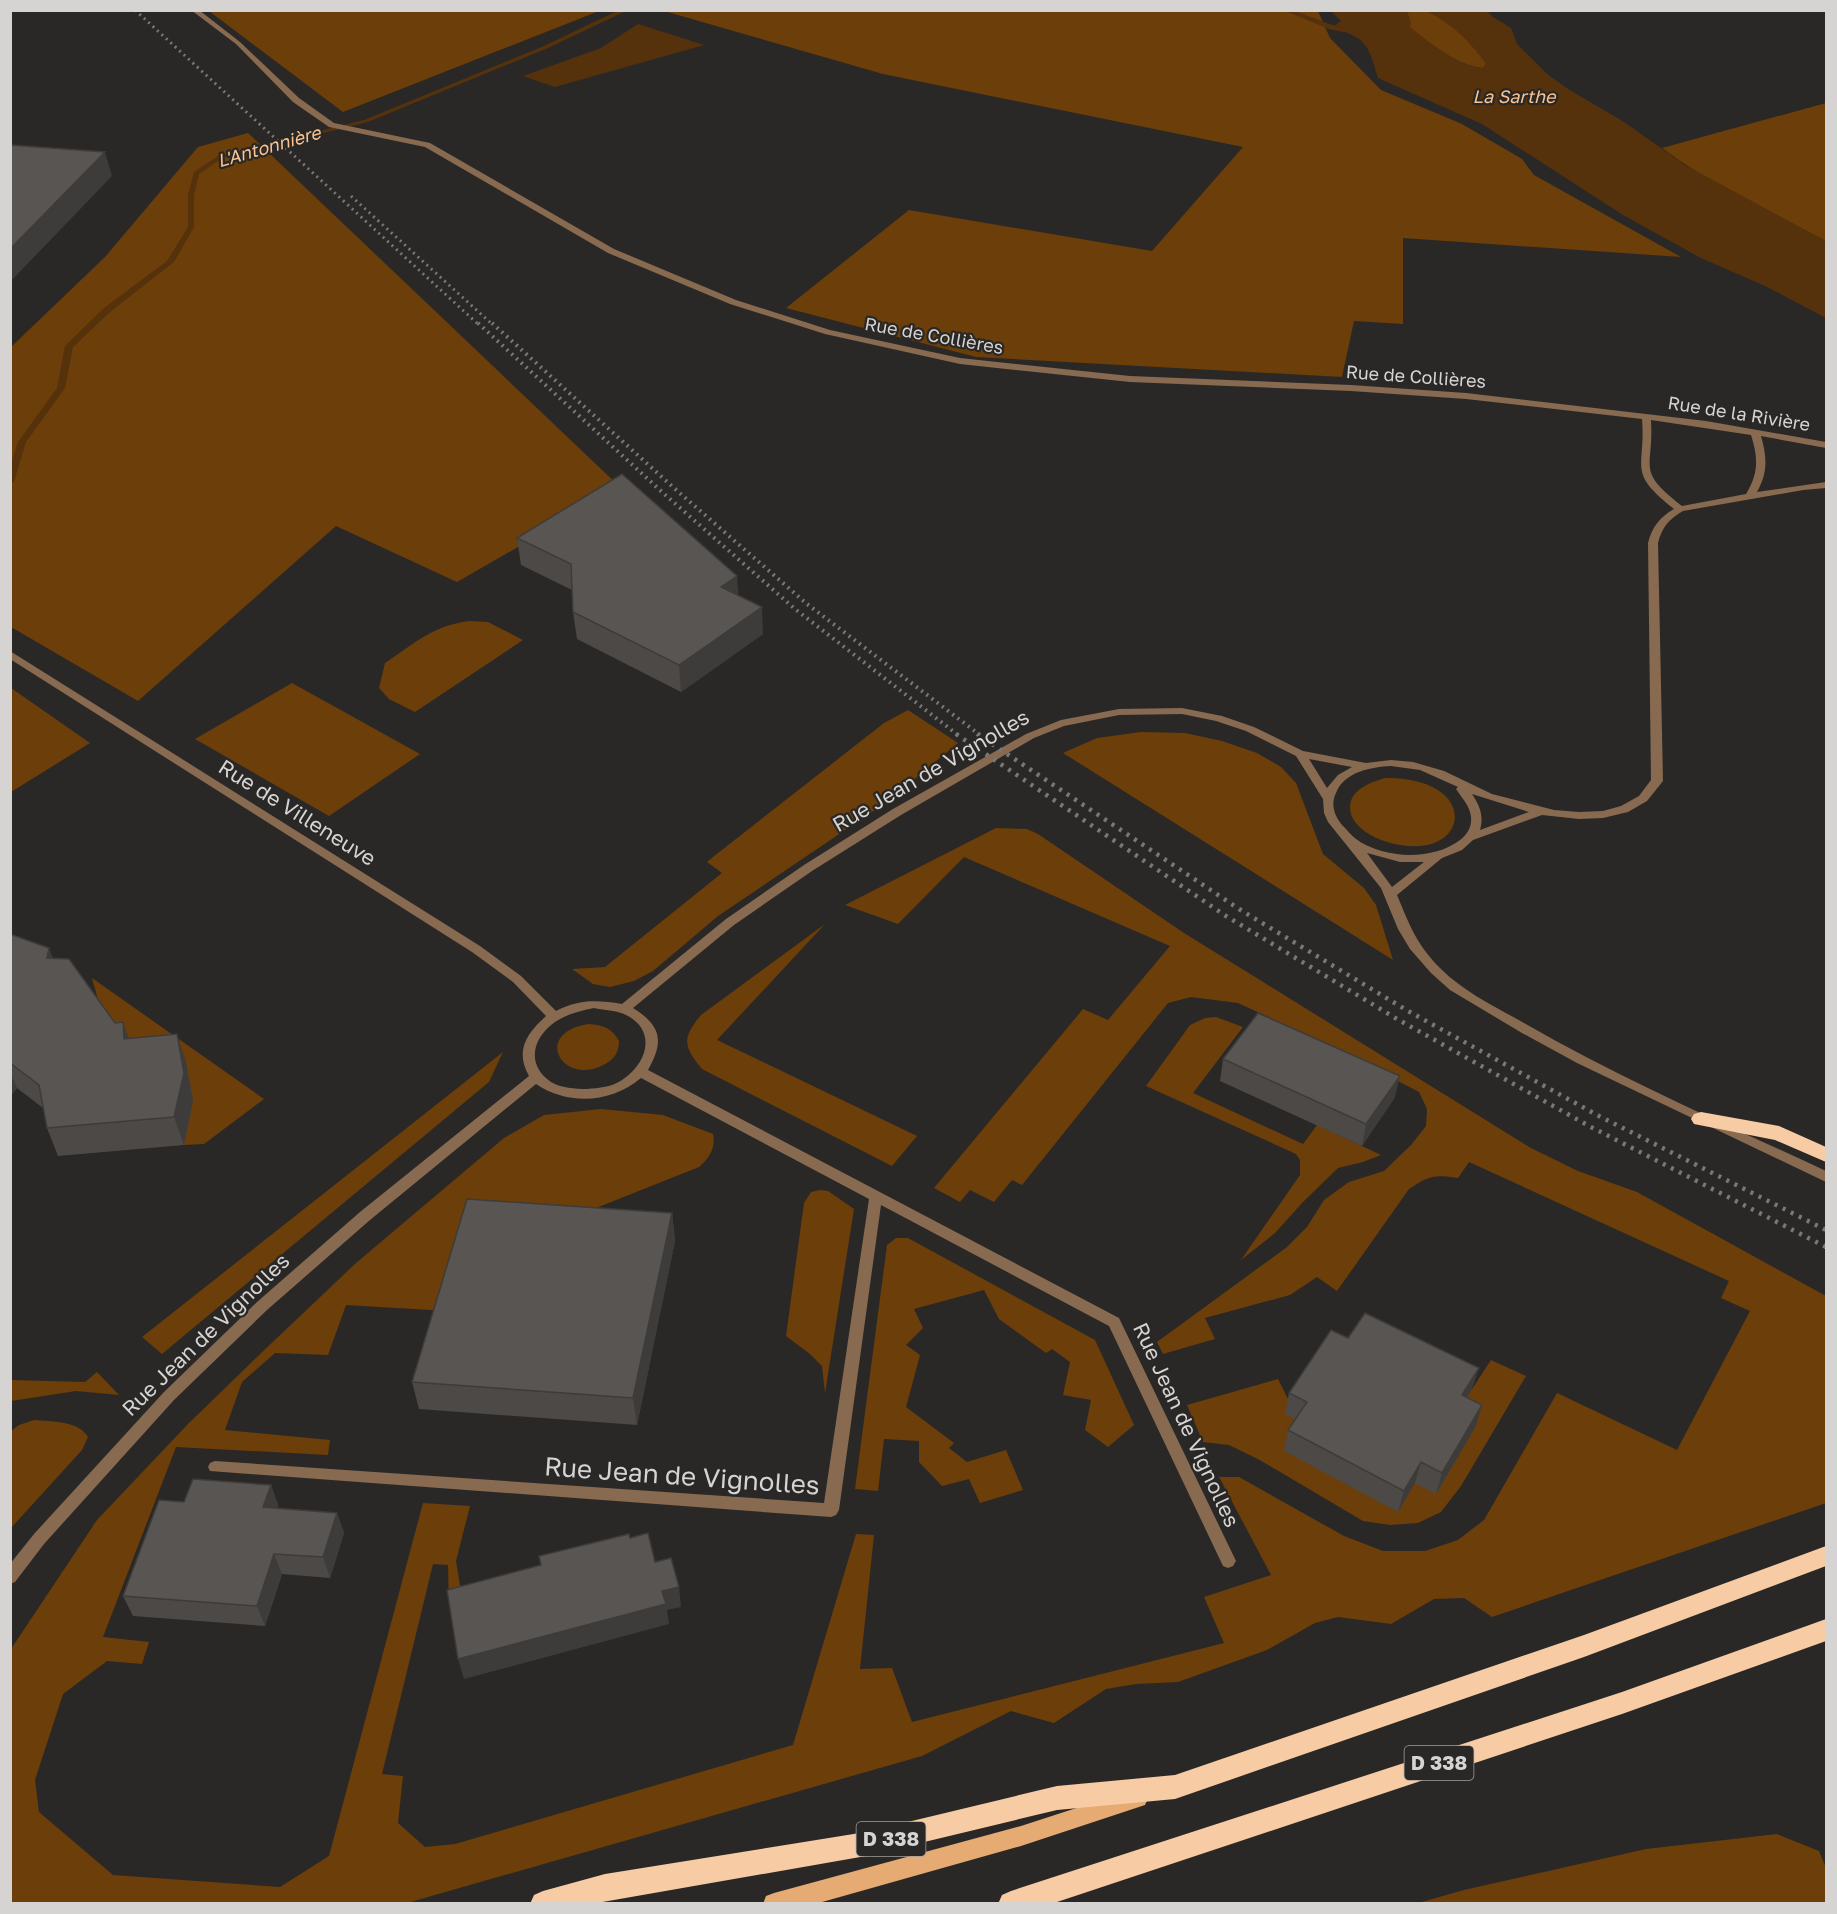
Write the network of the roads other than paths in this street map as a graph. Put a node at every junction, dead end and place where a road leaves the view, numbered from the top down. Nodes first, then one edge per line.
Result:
1 (194, 10) edge
2 (1646, 416) junction
3 (1755, 433) junction
4 (1827, 445) edge
5 (1827, 485) edge
6 (1750, 496) junction
7 (1680, 509) junction
8 (10, 654) edge
9 (1300, 754) junction
10 (1365, 766) junction
11 (1459, 785) junction
12 (1328, 800) junction
13 (1538, 813) junction
14 (1472, 837) junction
15 (1351, 840) junction
16 (1437, 857) junction
17 (1392, 893) junction
18 (624, 1009) junction
19 (554, 1016) junction
20 (641, 1072) junction
21 (536, 1077) junction
22 (1701, 1119) junction
23 (1827, 1155) edge
24 (1827, 1177) edge
25 (876, 1196) junction
26 (215, 1467) dead end
27 (1827, 1556) edge
28 (1228, 1561) dead end
29 (10, 1577) edge
30 (1827, 1630) edge
31 (1175, 1787) junction
32 (543, 1904) edge
33 (774, 1904) edge
34 (1011, 1904) edge

1 - 2 street, Rue de Collières
2 - 3 street, Rue de la Rivière
2 - 7 street
3 - 4 street, Rue de la Rivière
3 - 6 street
5 - 6 street
6 - 7 street
7 - 13 street
8 - 19 street, Rue de Villeneuve
9 - 10 street, Rue Jean de Vignolles
9 - 12 street
9 - 18 street, Rue Jean de Vignolles
10 - 11 street
10 - 12 street
11 - 13 street
11 - 14 street
12 - 15 street
13 - 14 street
14 - 16 street
15 - 16 street
15 - 17 street
16 - 17 street
17 - 22 street
18 - 19 street
18 - 20 street
19 - 21 street
20 - 21 street
20 - 25 street, Rue Jean de Vignolles
21 - 29 street, Rue Jean de Vignolles
22 - 23 highway
22 - 24 street
25 - 26 street, Rue Jean de Vignolles
25 - 28 street, Rue Jean de Vignolles
27 - 31 highway, D 338
30 - 34 highway, D 338
31 - 32 highway, D 338
31 - 33 main road, D 338

